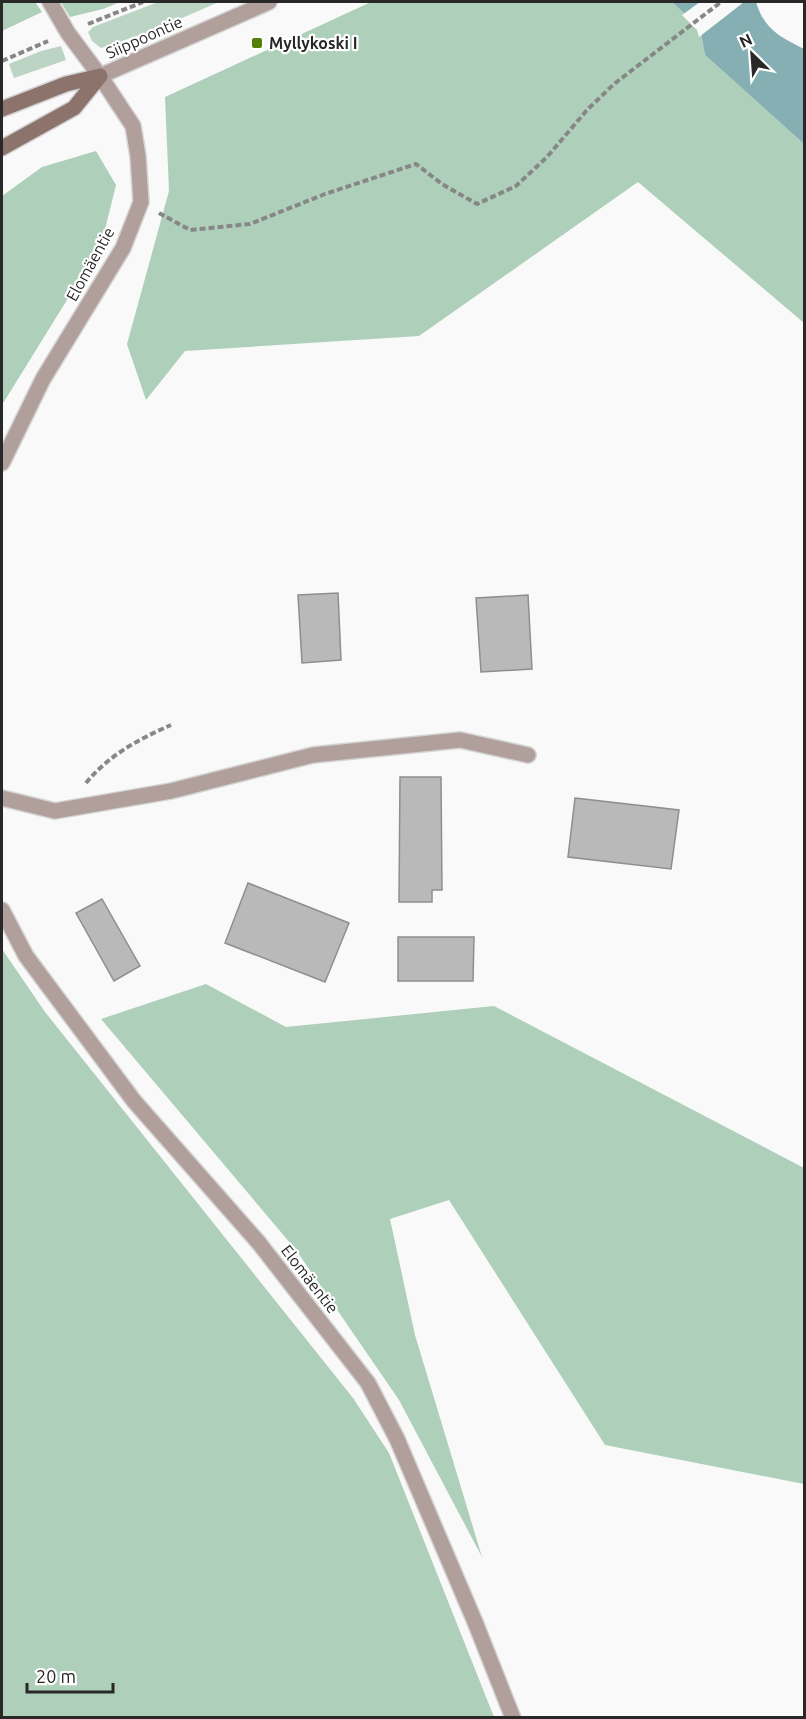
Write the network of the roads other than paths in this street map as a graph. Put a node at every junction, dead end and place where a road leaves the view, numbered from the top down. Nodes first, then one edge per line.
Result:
1 (50, 2) edge
2 (269, 2) edge
3 (100, 76) junction
4 (2, 108) edge
5 (2, 147) edge
6 (2, 463) edge
7 (528, 755) dead end
8 (2, 798) edge
9 (2, 910) edge
10 (513, 1718) edge

1 - 3 street, Elomäentie
2 - 3 street, Siippoontie
3 - 4 main road
3 - 5 main road
3 - 6 street, Elomäentie
7 - 8 street
9 - 10 street, Elomäentie

